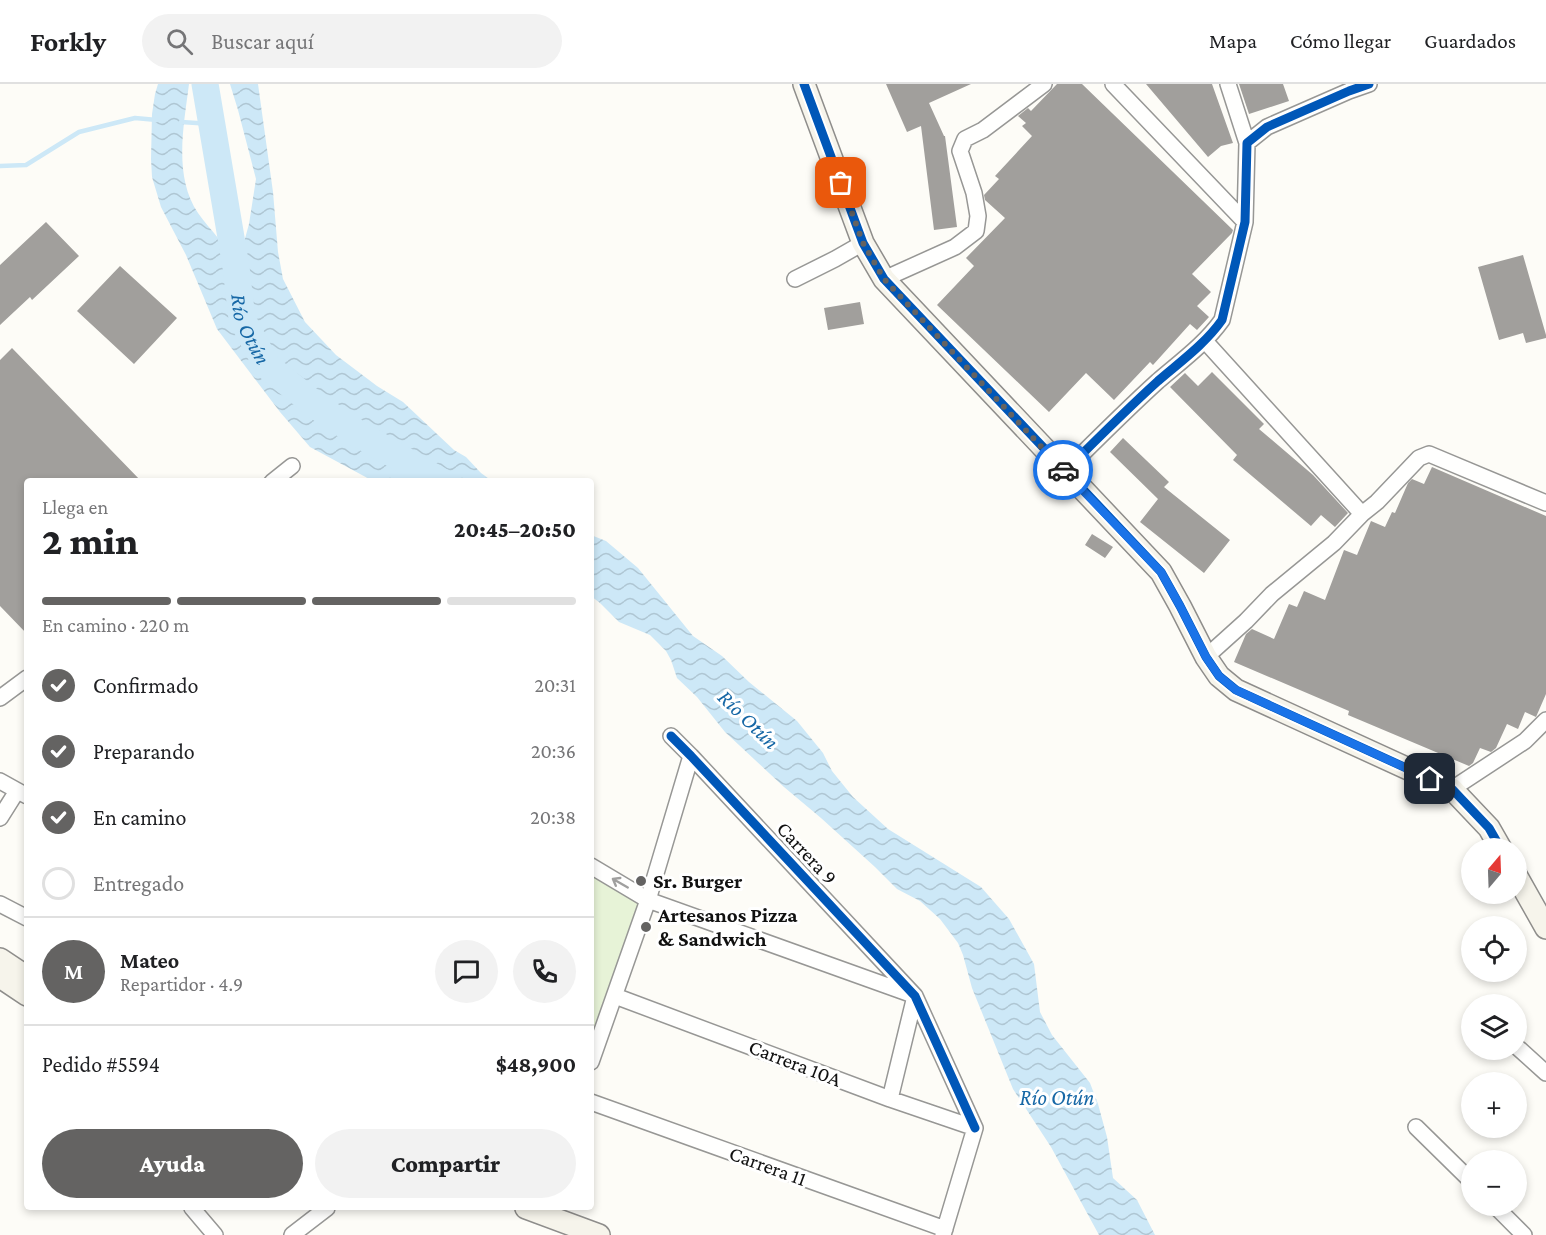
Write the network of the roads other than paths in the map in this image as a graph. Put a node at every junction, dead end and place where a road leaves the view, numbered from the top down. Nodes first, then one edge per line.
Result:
1 (804, 84) edge
2 (1044, 84) edge
3 (1113, 84) edge
4 (1228, 84) edge
5 (1369, 84) edge
6 (1247, 143) junction
7 (1245, 222) junction
8 (863, 243) junction
9 (795, 279) dead end
10 (884, 279) junction
11 (1205, 341) junction
12 (292, 466) dead end
13 (1064, 472) junction
14 (277, 478) edge
15 (1546, 503) edge
16 (1362, 514) junction
17 (1206, 657) junction
18 (24, 680) edge
19 (0, 698) edge
20 (1546, 720) edge
21 (670, 736) dead end
22 (691, 756) junction
23 (0, 781) edge
24 (1452, 789) junction
25 (22, 793) edge
26 (0, 818) edge
27 (1495, 838) edge
28 (594, 868) edge
29 (1527, 894) edge
30 (648, 900) junction
31 (0, 904) edge
32 (24, 916) edge
33 (1546, 928) edge
34 (0, 959) edge
35 (24, 975) edge
36 (0, 977) edge
37 (24, 993) edge
38 (615, 996) junction
39 (915, 996) junction
40 (594, 1054) edge
41 (1527, 1056) edge
42 (1546, 1073) edge
43 (890, 1099) junction
44 (594, 1103) edge
45 (1416, 1126) dead end
46 (975, 1128) junction
47 (1461, 1171) edge
48 (194, 1210) edge
49 (324, 1210) edge
50 (536, 1210) edge
51 (1505, 1216) edge
52 (944, 1232) edge
53 (215, 1235) edge
54 (292, 1235) edge
55 (599, 1235) edge
56 (1524, 1235) edge

1 - 8 street
2 - 10 street
3 - 7 street
4 - 6 street
5 - 6 street
6 - 7 street
7 - 11 street
8 - 9 street
8 - 10 street
10 - 13 street
11 - 13 street
11 - 16 street
12 - 14 street
13 - 17 street
15 - 16 street
16 - 17 street
17 - 24 street
18 - 19 street
20 - 24 street
21 - 22 street, Carrera 9
22 - 30 street
22 - 39 street, Carrera 9
23 - 25 street
24 - 27 street
25 - 26 street
30 -> 28 street
29 - 33 street
30 - 38 street
30 - 39 street
31 - 32 street
34 - 35 street
36 - 37 street
38 - 40 street
38 - 43 street, Carrera 10A
39 - 43 street
39 - 46 street, Carrera 9
41 - 42 street
43 - 46 street, Carrera 10A
44 - 52 street, Carrera 11
45 - 47 street
46 - 52 street
48 - 53 street
49 - 54 street
50 - 55 street
51 - 56 street

